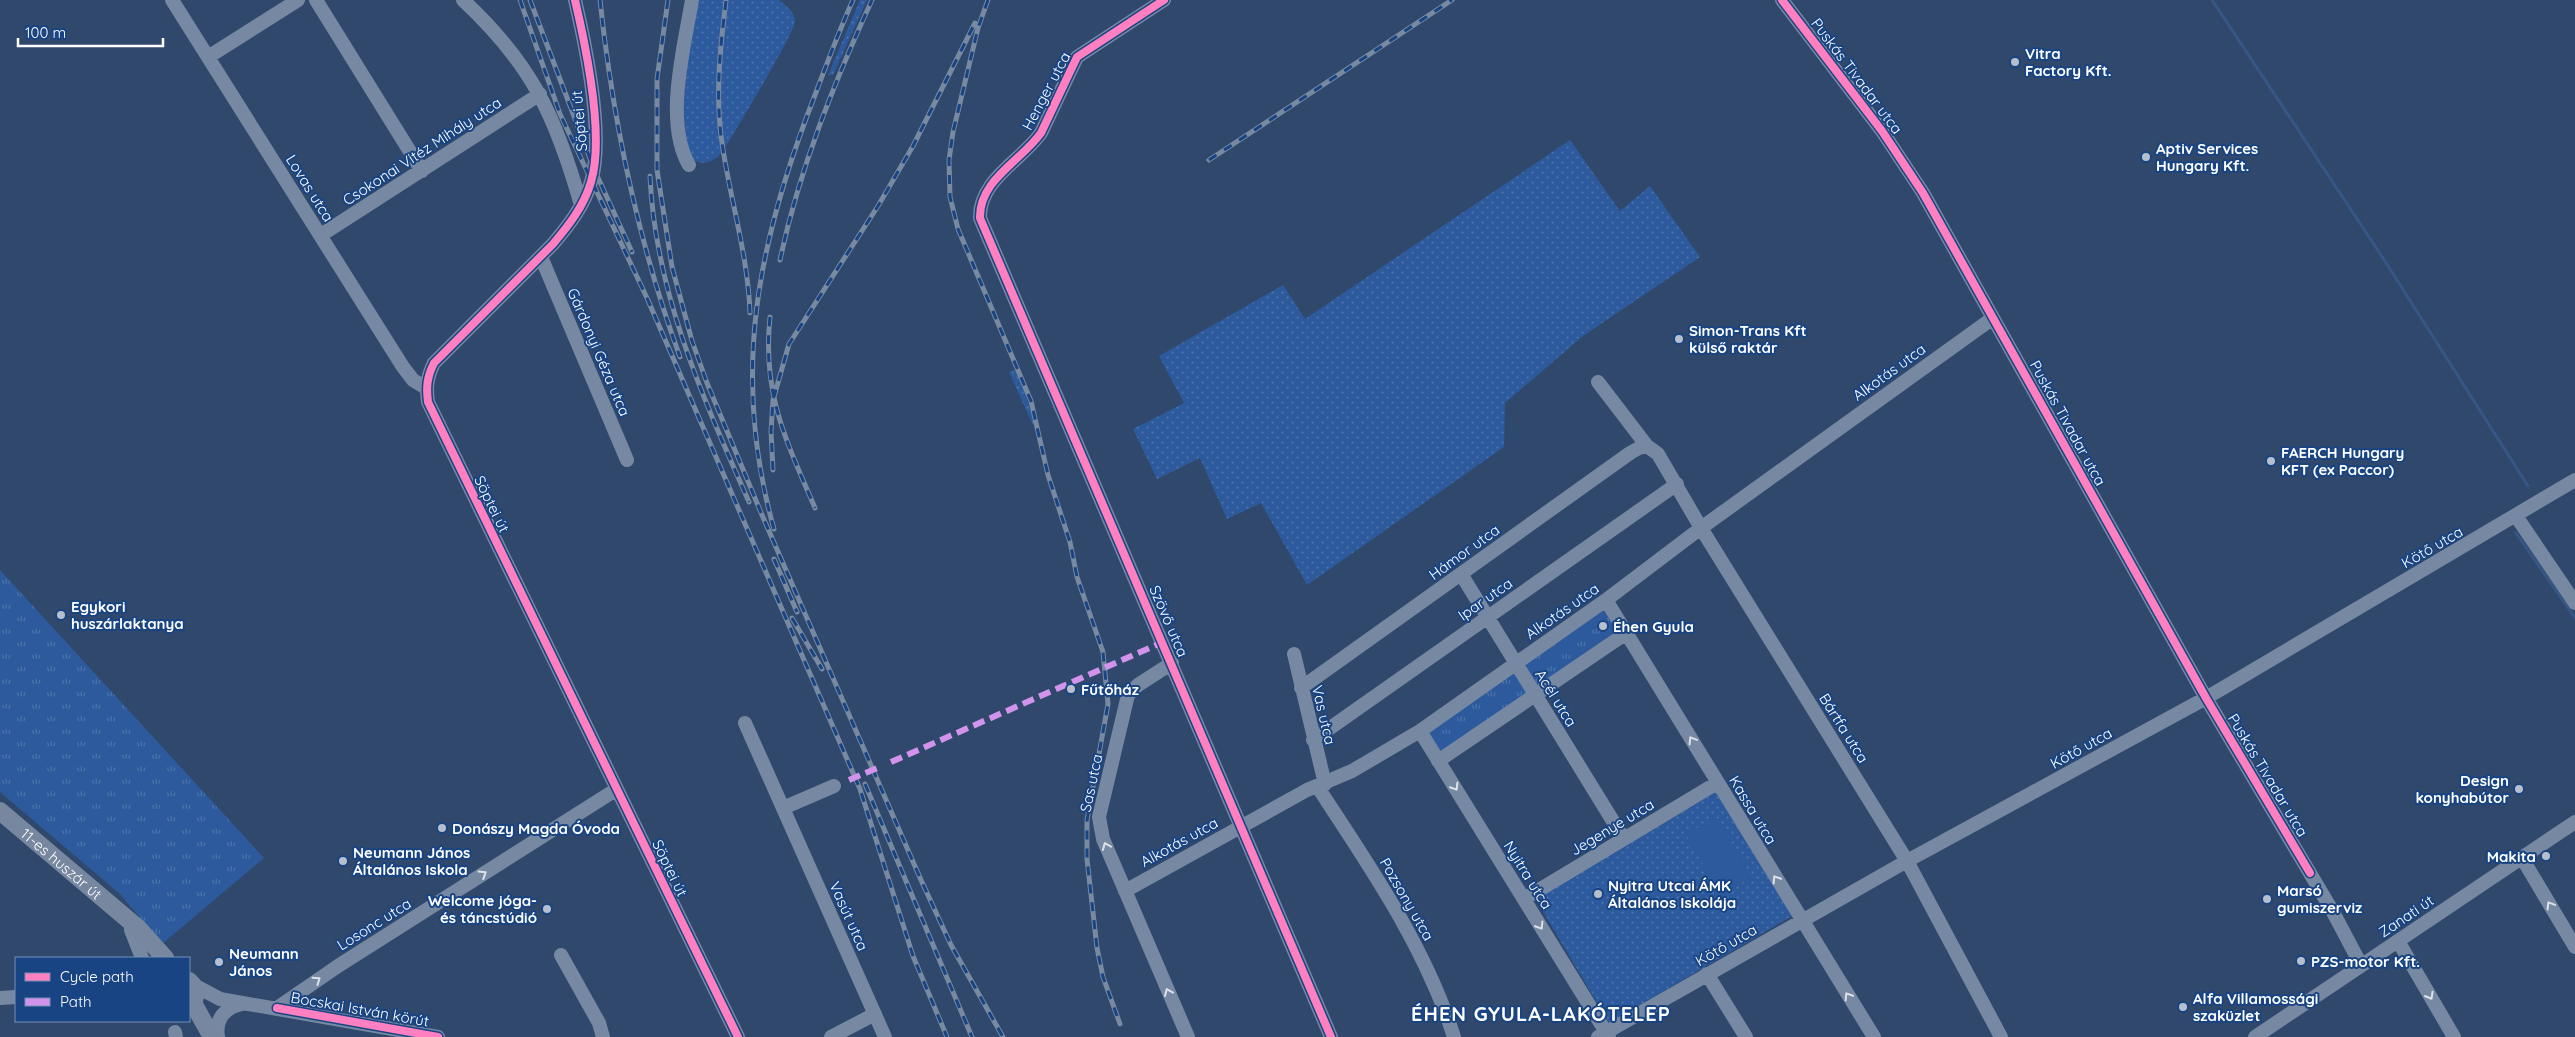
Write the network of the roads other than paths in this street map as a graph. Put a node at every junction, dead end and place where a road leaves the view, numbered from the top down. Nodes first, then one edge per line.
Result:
1 (172, 0) edge
2 (298, 0) edge
3 (316, 0) edge
4 (463, 0) edge
5 (575, 0) edge
6 (692, 0) edge
7 (1164, 0) edge
8 (1782, 0) edge
9 (208, 58) junction
10 (540, 94) junction
11 (689, 165) dead end
12 (422, 171) junction
13 (581, 205) junction
14 (980, 218) joint
15 (321, 235) junction
16 (541, 257) junction
17 (1993, 318) junction
18 (1598, 382) dead end
19 (426, 388) junction
20 (1647, 446) junction
21 (627, 460) dead end
22 (2575, 480) edge
23 (1677, 484) junction
24 (2516, 516) junction
25 (1701, 528) junction
26 (1461, 574) junction
27 (1606, 600) junction
28 (2575, 604) edge
29 (1487, 617) junction
30 (1628, 632) junction
31 (1294, 654) dead end
32 (1172, 662) junction
33 (1515, 663) junction
34 (1301, 688) junction
35 (1534, 694) junction
36 (2206, 698) junction
37 (745, 723) dead end
38 (1420, 731) junction
39 (1313, 740) junction
40 (1438, 761) junction
41 (1717, 783) junction
42 (1321, 785) junction
43 (834, 786) dead end
44 (617, 789) junction
45 (783, 808) junction
46 (0, 811) edge
47 (2575, 822) edge
48 (1240, 826) junction
49 (1624, 839) junction
50 (2522, 858) junction
51 (1907, 861) junction
52 (1124, 891) junction
53 (1524, 899) junction
54 (1802, 920) junction
55 (127, 923) junction
56 (2398, 940) junction
57 (2575, 947) edge
58 (561, 955) dead end
59 (142, 957) edge
60 (151, 957) edge
61 (164, 957) edge
62 (2361, 965) junction
63 (1707, 974) junction
64 (15, 997) edge
65 (0, 998) edge
66 (191, 1000) edge
67 (244, 1003) junction
68 (277, 1008) junction
69 (875, 1014) junction
70 (1604, 1035) edge
71 (202, 1037) edge
72 (212, 1037) edge
73 (218, 1037) edge
74 (438, 1037) edge
75 (603, 1037) edge
76 (738, 1037) edge
77 (831, 1037) edge
78 (885, 1037) edge
79 (1188, 1037) edge
80 (1330, 1037) edge
81 (1454, 1037) edge
82 (1746, 1037) edge
83 (1874, 1037) edge
84 (2001, 1037) edge
85 (2255, 1037) edge
86 (2454, 1037) edge

1 - 9 street, Lovas utca
2 - 9 street
3 - 12 street
4 - 10 street
5 - 13 street, Söptei út
6 - 11 street
7 - 14 street, Henger utca
8 - 17 street, Puskás Tivadar utca
9 - 15 street, Lovas utca
10 - 12 street, Csokonai Vitéz Mihály utca
10 - 13 street
12 - 15 street, Csokonai Vitéz Mihály utca
13 - 16 street, Söptei út
14 - 32 street, Szövő utca
15 - 19 street, Lovas utca
16 - 19 street, Söptei út
16 - 21 street, Gárdonyi Géza utca
17 - 25 street, Alkotás utca
17 - 36 street, Puskás Tivadar utca
18 - 20 street, Bártfa utca
19 - 44 street, Söptei út
20 - 23 street, Bártfa utca
20 - 26 street, Hámor utca
22 - 24 street, Kötő utca
23 - 25 street, Bártfa utca
23 - 29 street, Ipar utca
24 - 28 street
24 - 36 street, Kötő utca
25 - 27 street, Alkotás utca
25 - 51 street, Bártfa utca
26 - 29 street, Acél utca
26 - 34 street, Hámor utca
27 - 30 street, Kassa utca
27 - 33 street, Alkotás utca
29 - 33 street, Acél utca
29 - 39 street, Ipar utca
30 - 35 street
41 -> 30 street, Kassa utca
31 - 34 street, Vas utca
32 - 48 street, Szövő utca
52 -> 32 street, Sas utca
33 - 35 street, Acél utca
33 - 38 street, Alkotás utca
34 - 39 street, Vas utca
35 - 40 street
35 - 49 street, Acél utca
36 - 51 street, Kötő utca
36 - 62 street, Puskás Tivadar utca
37 - 45 street, Vasút utca
38 - 40 street, Nyitra utca
38 - 42 street, Alkotás utca
39 - 42 street, Vas utca
40 -> 53 street, Nyitra utca
41 - 49 street, Jegenye utca
54 -> 41 street, Kassa utca
42 - 48 street, Alkotás utca
42 - 81 street, Pozsony utca
43 - 45 street
68 -> 44 street, Losonc utca
44 - 76 street, Söptei út
45 - 69 street, Vasút utca
46 - 55 main road, 11-es huszár út
47 - 50 street, Zanati út
48 - 52 street, Alkotás utca
48 - 80 street, Szövő utca
49 - 53 street, Jegenye utca
50 - 56 street, Zanati út
57 -> 50 street
51 - 54 street, Kötő utca
51 - 84 street, Bártfa utca
79 -> 52 street, Sas utca
53 -> 70 street, Nyitra utca
54 - 63 street, Kötő utca
83 -> 54 street, Kassa utca
55 - 59 street
55 - 60 main road, 11-es huszár út
55 - 61 main road, 11-es huszár út
56 - 62 street, Zanati út
56 -> 86 street
58 - 75 street
62 - 85 street, Zanati út
63 - 70 street, Kötő utca
63 - 82 street
64 - 65 street
66 - 67 street, Bocskai István körút
66 - 71 main road
66 - 72 main road
67 - 68 street, Bocskai István körút
67 - 73 street
68 - 74 street, Bocskai István körút
69 - 77 street
69 - 78 street, Vasút utca

